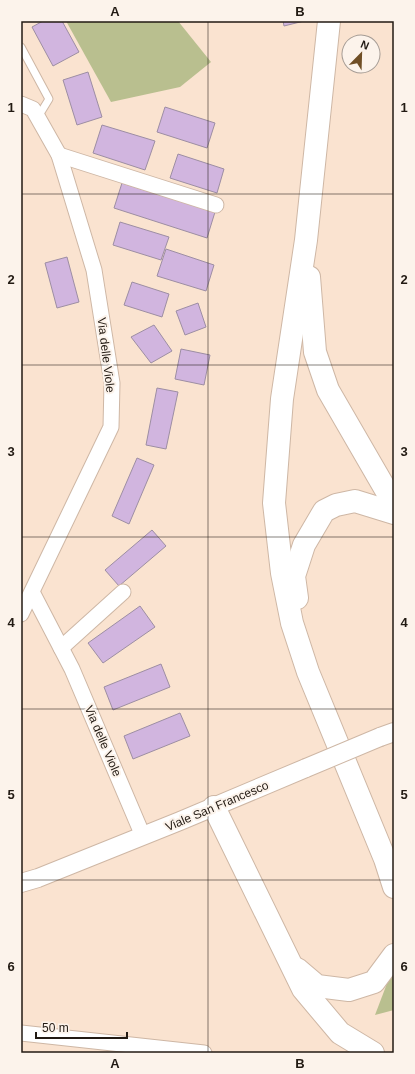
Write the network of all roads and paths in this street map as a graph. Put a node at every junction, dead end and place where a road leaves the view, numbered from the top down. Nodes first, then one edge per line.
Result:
1 (329, 21) edge
2 (21, 47) edge
3 (21, 104) edge
4 (38, 117) junction
5 (59, 155) junction
6 (216, 205) dead end
7 (306, 240) junction
8 (394, 504) edge
9 (394, 513) edge
10 (32, 592) junction
11 (123, 592) dead end
12 (21, 614) edge
13 (60, 648) junction
14 (308, 672) junction
15 (387, 734) edge
16 (354, 782) junction
17 (214, 807) junction
18 (143, 836) junction
19 (394, 847) edge
20 (38, 878) junction
21 (21, 883) edge
22 (21, 887) edge
23 (394, 887) edge
24 (394, 955) edge
25 (292, 964) junction
26 (21, 1033) edge
27 (204, 1053) edge
28 (373, 1053) edge

1 - 7 highway
2 - 4 lane
3 - 4 street, Via delle Viole
4 - 5 street, Via delle Viole
5 - 6 street
5 - 10 street, Via delle Viole
7 - 8 highway
7 - 14 highway
9 - 14 highway
10 - 12 street, Via delle Viole
10 - 13 street, Via delle Viole
11 - 13 street
13 - 18 street, Via delle Viole
14 - 16 highway
15 - 17 street, Viale San Francesco, bridge
16 - 19 highway
16 - 23 highway
17 - 18 street, Viale San Francesco
17 - 25 highway
18 - 20 street, Viale San Francesco
20 - 21 street, Viale San Francesco
20 - 22 street, Viale San Francesco
24 - 25 highway
25 - 28 highway
26 - 27 street

